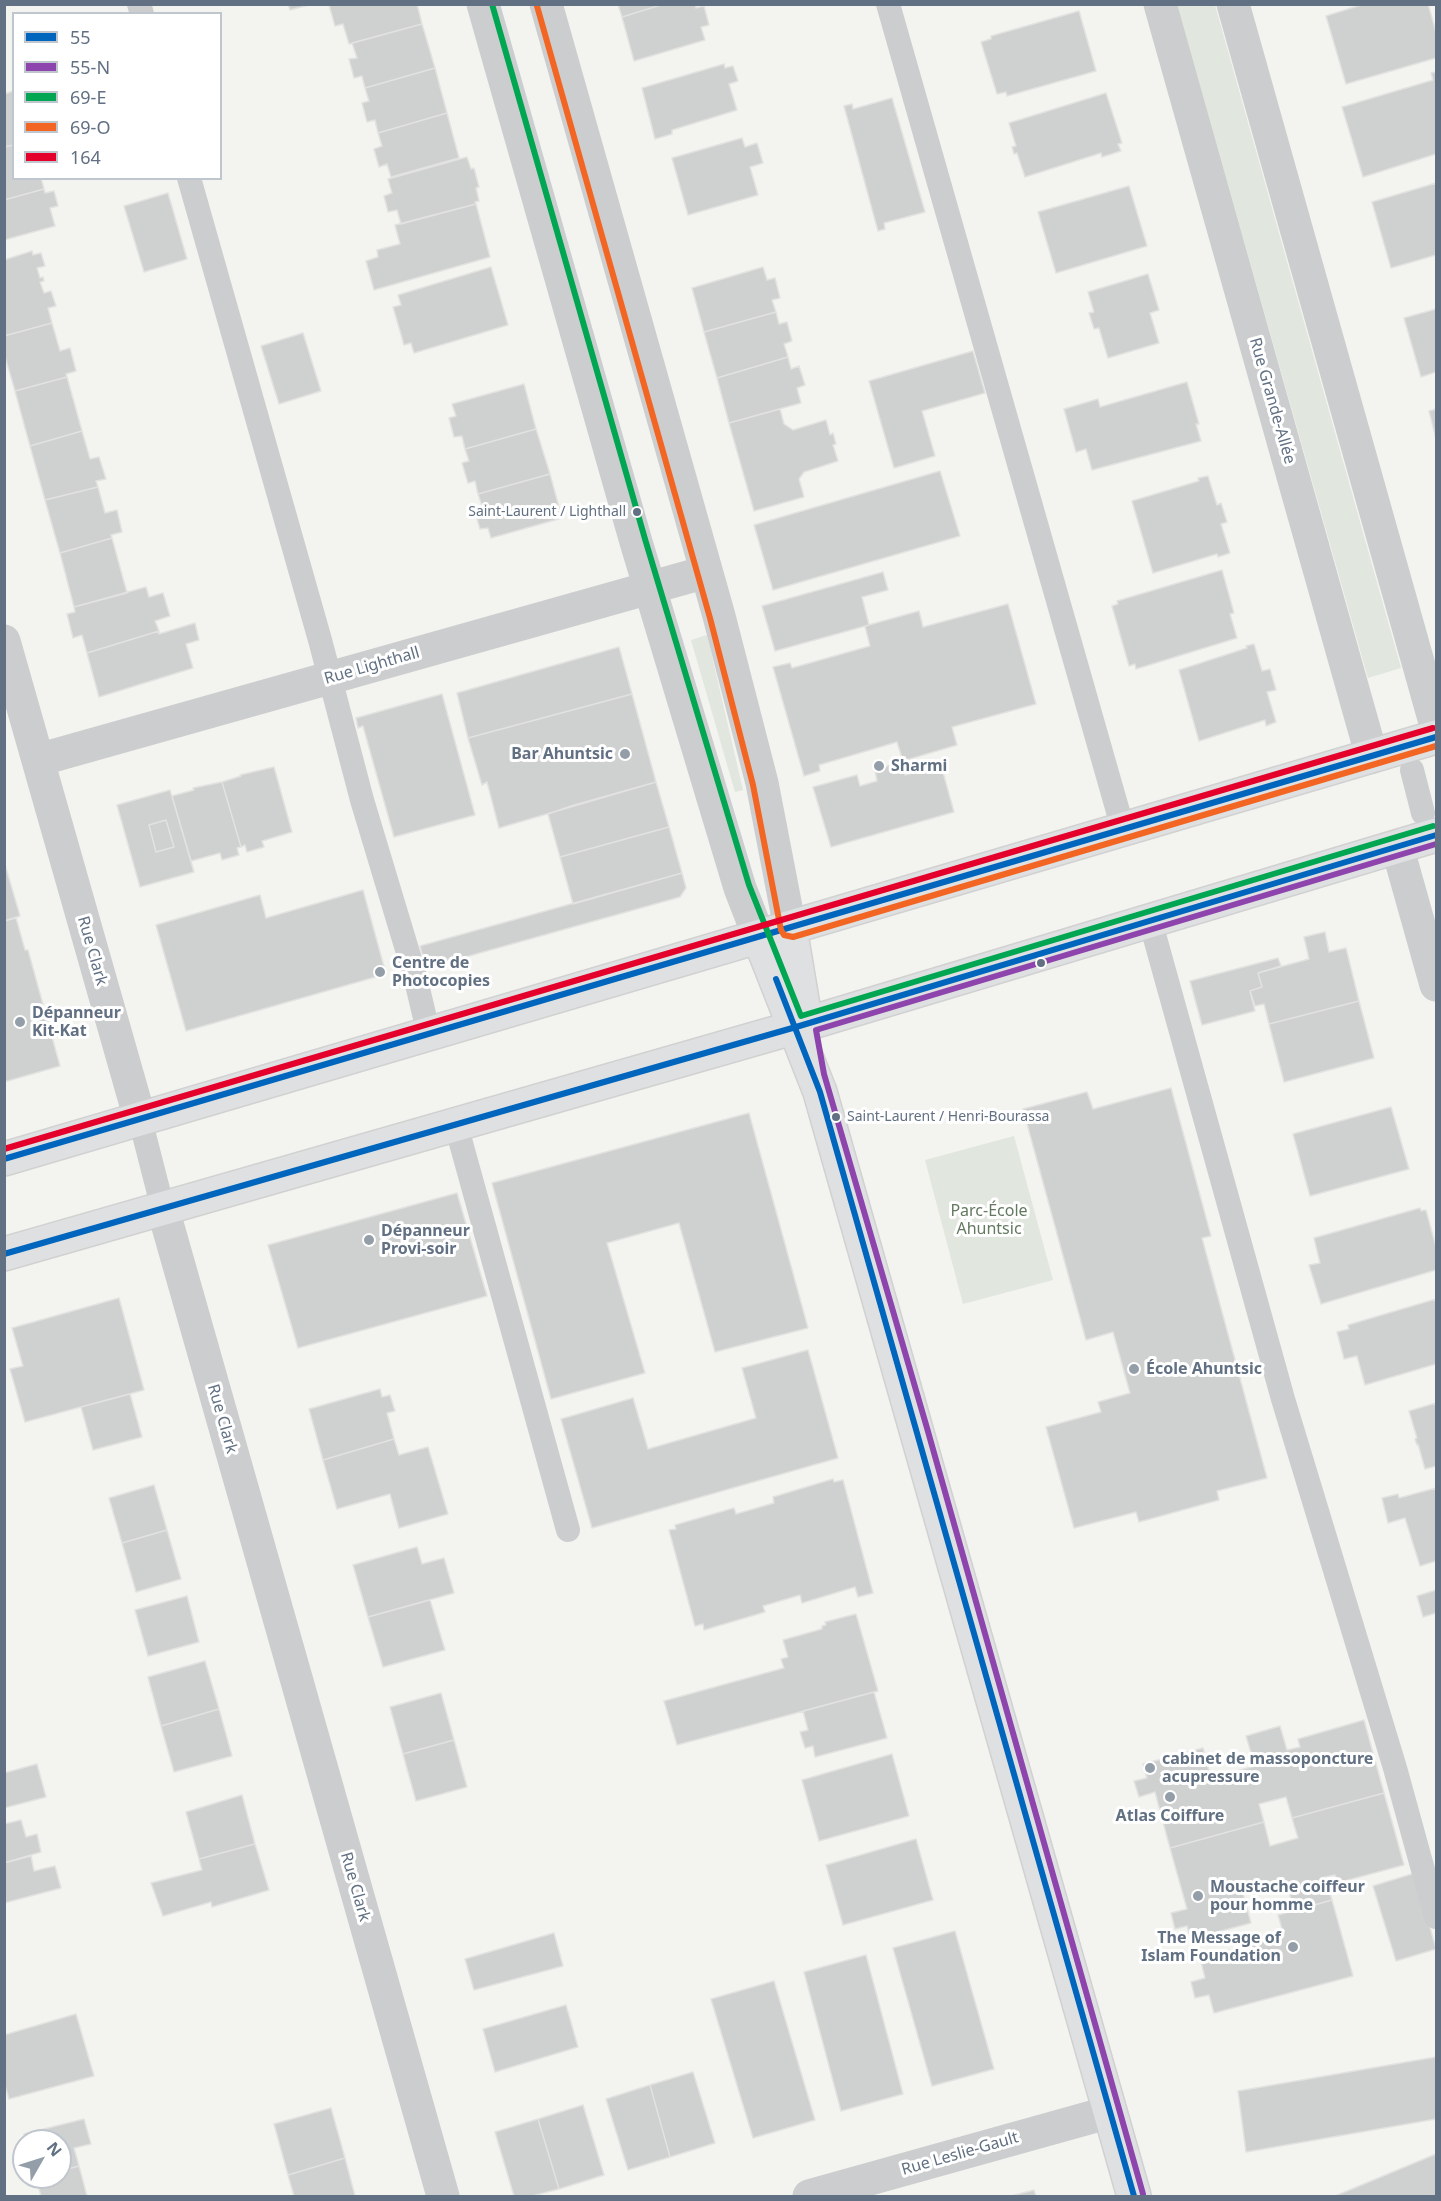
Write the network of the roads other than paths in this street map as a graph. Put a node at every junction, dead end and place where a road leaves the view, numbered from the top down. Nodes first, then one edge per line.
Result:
1 (483, 4) edge
2 (546, 4) edge
3 (888, 4) edge
4 (1160, 4) edge
5 (1233, 4) edge
6 (190, 180) edge
7 (706, 572) junction
8 (649, 588) junction
9 (4, 641) edge
10 (329, 678) junction
11 (1437, 726) edge
12 (1437, 738) edge
13 (1372, 757) junction
14 (38, 760) junction
15 (1412, 770) junction
16 (1432, 822) edge
17 (1123, 829) junction
18 (1397, 846) junction
19 (1150, 920) junction
20 (790, 928) junction
21 (759, 937) junction
22 (1437, 985) edge
23 (801, 1026) junction
24 (429, 1035) junction
25 (140, 1119) junction
26 (456, 1125) junction
27 (4, 1159) edge
28 (163, 1209) junction
29 (4, 1254) edge
30 (568, 1530) dead end
31 (1437, 1917) edge
32 (1110, 2112) junction
33 (443, 2196) edge
34 (810, 2196) edge
35 (1134, 2196) edge

1 - 8 street
2 - 7 street
3 - 17 lane
4 - 13 street, Rue Grande-Allée
5 - 11 street
6 - 10 lane
7 - 8 street, Rue Lighthall
7 - 20 street
8 - 10 street, Rue Lighthall
8 - 21 street
9 - 14 street, Rue Clark
10 - 14 street, Rue Lighthall
10 - 24 lane
12 - 13 main road
12 - 15 lane
13 - 15 lane
13 - 17 main road
14 - 25 street, Rue Clark
15 - 16 lane
16 - 18 main road
17 - 20 main road
18 - 19 main road
18 - 22 street
19 - 23 main road
19 - 31 lane
20 - 21 main road
20 - 23 main road
21 - 23 main road
21 - 24 main road
23 - 26 main road
23 - 32 main road
24 - 25 main road
25 - 27 main road
25 - 28 lane, Rue Clark
26 - 28 main road
26 - 30 lane
28 - 29 main road
28 - 33 street, Rue Clark
32 - 34 street, Rue Leslie-Gault
32 - 35 main road

